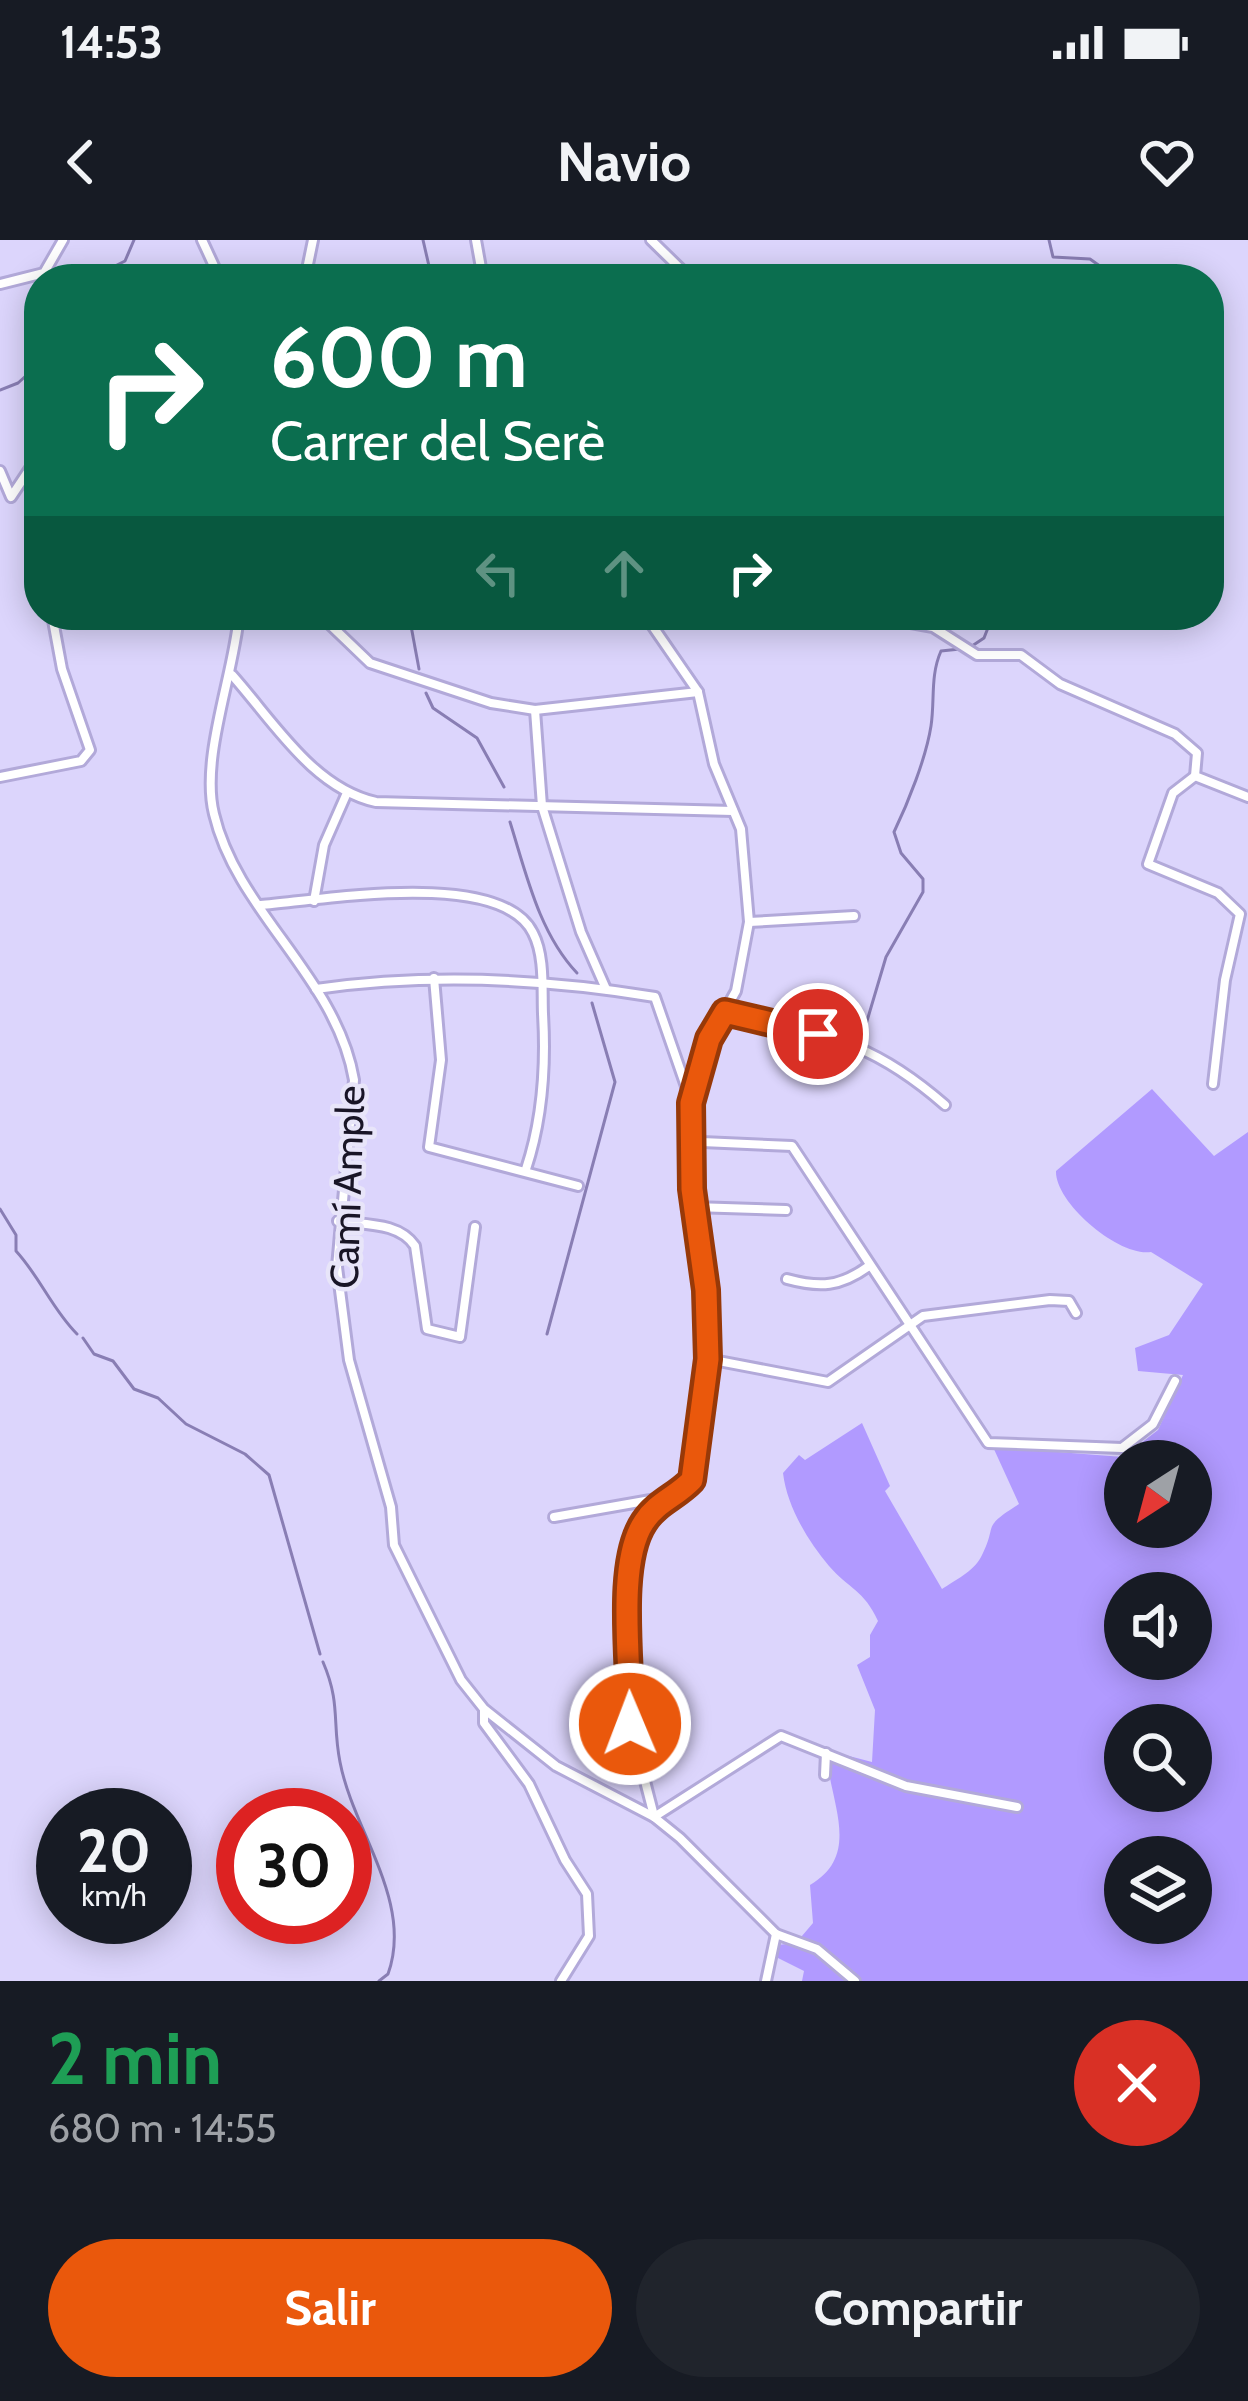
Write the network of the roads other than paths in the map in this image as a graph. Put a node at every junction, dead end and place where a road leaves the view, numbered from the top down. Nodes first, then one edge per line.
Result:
1 (651, 240) edge
2 (676, 264) edge
3 (0, 471) edge
4 (24, 476) edge
5 (55, 630) edge
6 (236, 630) edge
7 (336, 630) edge
8 (655, 630) edge
9 (938, 630) edge
10 (231, 674) junction
11 (698, 692) junction
12 (535, 710) junction
13 (1196, 776) junction
14 (0, 778) edge
15 (346, 795) junction
16 (1248, 797) edge
17 (542, 806) junction
18 (733, 811) junction
19 (314, 901) junction
20 (261, 905) junction
21 (854, 916) dead end
22 (749, 922) junction
23 (434, 978) junction
24 (542, 982) junction
25 (316, 989) junction
26 (606, 989) junction
27 (725, 1012) junction
28 (1213, 1084) dead end
29 (691, 1103) junction
30 (945, 1105) dead end
31 (690, 1131) junction
32 (526, 1169) junction
33 (578, 1186) dead end
34 (694, 1207) junction
35 (786, 1210) dead end
36 (338, 1221) junction
37 (475, 1228) dead end
38 (868, 1266) junction
39 (787, 1279) dead end
40 (1076, 1313) dead end
41 (908, 1324) junction
42 (708, 1359) junction
43 (1175, 1382) dead end
44 (663, 1498) junction
45 (554, 1517) dead end
46 (484, 1709) junction
47 (826, 1753) junction
48 (825, 1775) dead end
49 (1016, 1807) dead end
50 (654, 1817) junction
51 (776, 1934) junction
52 (561, 1981) edge
53 (766, 1981) edge
54 (855, 1981) edge

1 - 2 street
3 - 4 street
5 - 14 street
6 - 10 street, Camí Ample
7 - 12 street
8 - 11 street
9 - 13 street
10 - 15 street
10 - 20 street, Camí Ample
11 - 12 street
11 - 18 street
12 - 17 street
13 - 16 street
13 - 28 street
15 - 17 street
15 - 19 street
17 - 18 street
17 - 26 street
18 - 22 street
19 - 20 street
19 - 24 street
20 - 25 street, Camí Ample
21 - 22 street
22 - 27 street
23 - 24 street
23 - 25 street
23 - 32 street
24 - 26 street
24 - 32 street
25 - 36 street, Camí Ample
26 - 29 street
27 - 29 street
27 - 30 street
29 - 31 street
31 - 34 street
31 - 38 street
32 - 33 street
34 - 35 street
34 - 42 street
36 - 37 street
36 - 46 street, Camí Ample
38 - 39 street
38 - 41 street
40 - 41 street
41 - 42 street
41 - 43 street
42 - 44 street
44 - 45 street
44 - 50 street
46 - 50 street, Camí Ample
46 - 52 street
47 - 48 street
47 - 49 street
47 - 50 street
50 - 51 street
51 - 53 street
51 - 54 street

